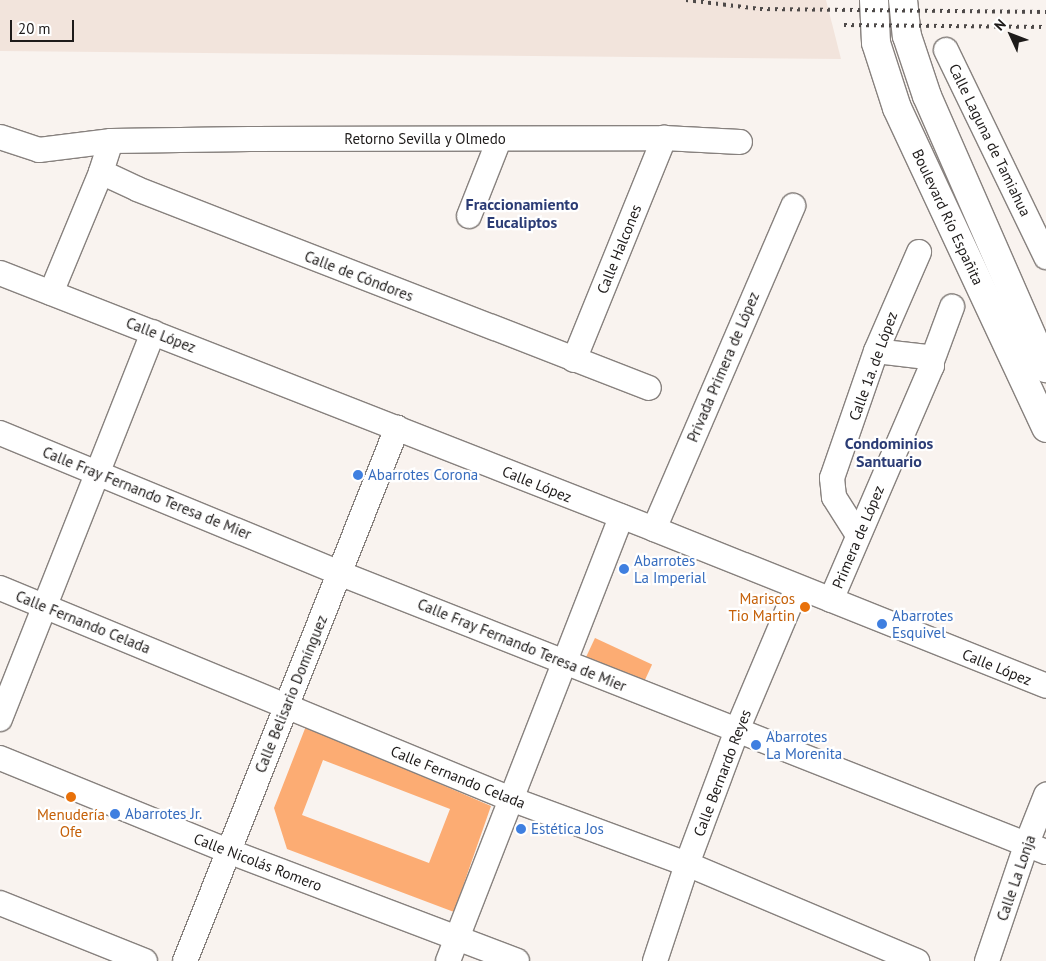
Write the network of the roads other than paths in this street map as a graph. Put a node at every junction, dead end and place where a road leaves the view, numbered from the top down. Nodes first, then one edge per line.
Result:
1 (874, 0) edge
2 (903, 0) edge
3 (946, 50) dead end
4 (0, 137) edge
5 (664, 138) junction
6 (499, 140) junction
7 (111, 141) junction
8 (740, 142) dead end
9 (101, 172) junction
10 (968, 190) junction
11 (793, 206) dead end
12 (469, 216) dead end
13 (919, 252) dead end
14 (1046, 256) edge
15 (0, 273) edge
16 (51, 293) junction
17 (952, 307) dead end
18 (1046, 316) edge
19 (153, 332) junction
20 (876, 351) junction
21 (574, 360) junction
22 (932, 361) junction
23 (1046, 368) edge
24 (649, 388) dead end
25 (397, 428) junction
26 (1046, 428) edge
27 (0, 433) edge
28 (97, 473) junction
29 (621, 517) junction
30 (654, 529) junction
31 (858, 535) junction
32 (339, 573) junction
33 (0, 588) edge
34 (798, 588) junction
35 (831, 600) junction
36 (45, 605) junction
37 (566, 662) junction
38 (1046, 686) edge
39 (286, 707) junction
40 (0, 719) edge
41 (738, 730) junction
42 (0, 758) edge
43 (1046, 795) edge
44 (511, 799) junction
45 (1036, 848) edge
46 (228, 851) junction
47 (687, 864) junction
48 (0, 903) edge
49 (457, 938) junction
50 (145, 961) edge
51 (185, 961) edge
52 (448, 961) edge
53 (518, 961) edge
54 (655, 961) edge
55 (917, 961) edge
56 (987, 961) edge

1 - 26 main road, Boulevard Río Españita
2 - 10 main road, Boulevard Río Españita
3 - 14 street, Calle Laguna de Tamiahua
4 - 7 street, Retorno Sevilla y Olmedo
5 - 6 street, Retorno Sevilla y Olmedo
5 - 8 street, Retorno Sevilla y Olmedo
5 - 21 street, Calle Halcones
6 - 7 street, Retorno Sevilla y Olmedo
6 - 12 street
7 - 9 street
9 - 16 street
9 - 21 street, Calle de Cóndores
10 - 18 main road
10 - 23 main road, Boulevard Río Españita
11 - 30 street, Privada Primera de López
13 - 20 street, Calle 1a. de López
15 - 16 street, Calle López
16 - 19 street, Calle López
17 - 22 street
19 - 25 street, Calle López
19 - 28 street
20 - 22 street
20 - 31 street, Calle 1a. de López
21 - 24 street, Calle de Cóndores
22 - 31 street, Primera de López
25 - 29 street, Calle López
25 - 32 street, Calle Belisario Domínguez
27 - 28 street, Calle Fray Fernando Teresa de Mier
28 - 32 street, Calle Fray Fernando Teresa de Mier
28 - 36 street
29 - 30 street, Calle López
29 - 37 street
30 - 34 street, Calle López
31 - 35 street, Primera de López
32 - 37 street, Calle Fray Fernando Teresa de Mier
32 - 39 street, Calle Belisario Domínguez
33 - 36 street, Calle Fernando Celada
34 - 35 street, Calle López
34 - 41 street, Calle Bernardo Reyes
35 - 38 street, Calle López
36 - 39 street, Calle Fernando Celada
36 - 40 street
37 - 41 street, Calle Fray Fernando Teresa de Mier
37 - 44 street
39 - 44 street, Calle Fernando Celada
39 - 46 street, Calle Belisario Domínguez
41 - 45 street, Calle Fray Fernando Teresa de Mier
41 - 47 street, Calle Bernardo Reyes
42 - 46 street, Calle Nicolás Romero
43 - 45 street, Calle La Lonja
44 - 47 street, Calle Fernando Celada
44 - 49 street
45 - 56 street, Calle La Lonja
46 - 49 street, Calle Nicolás Romero
46 - 51 street, Calle Belisario Domínguez
47 - 54 street, Calle Bernardo Reyes
47 - 55 street, Calle Fernando Celada
48 - 50 street
49 - 52 street
49 - 53 street, Calle Nicolás Romero

